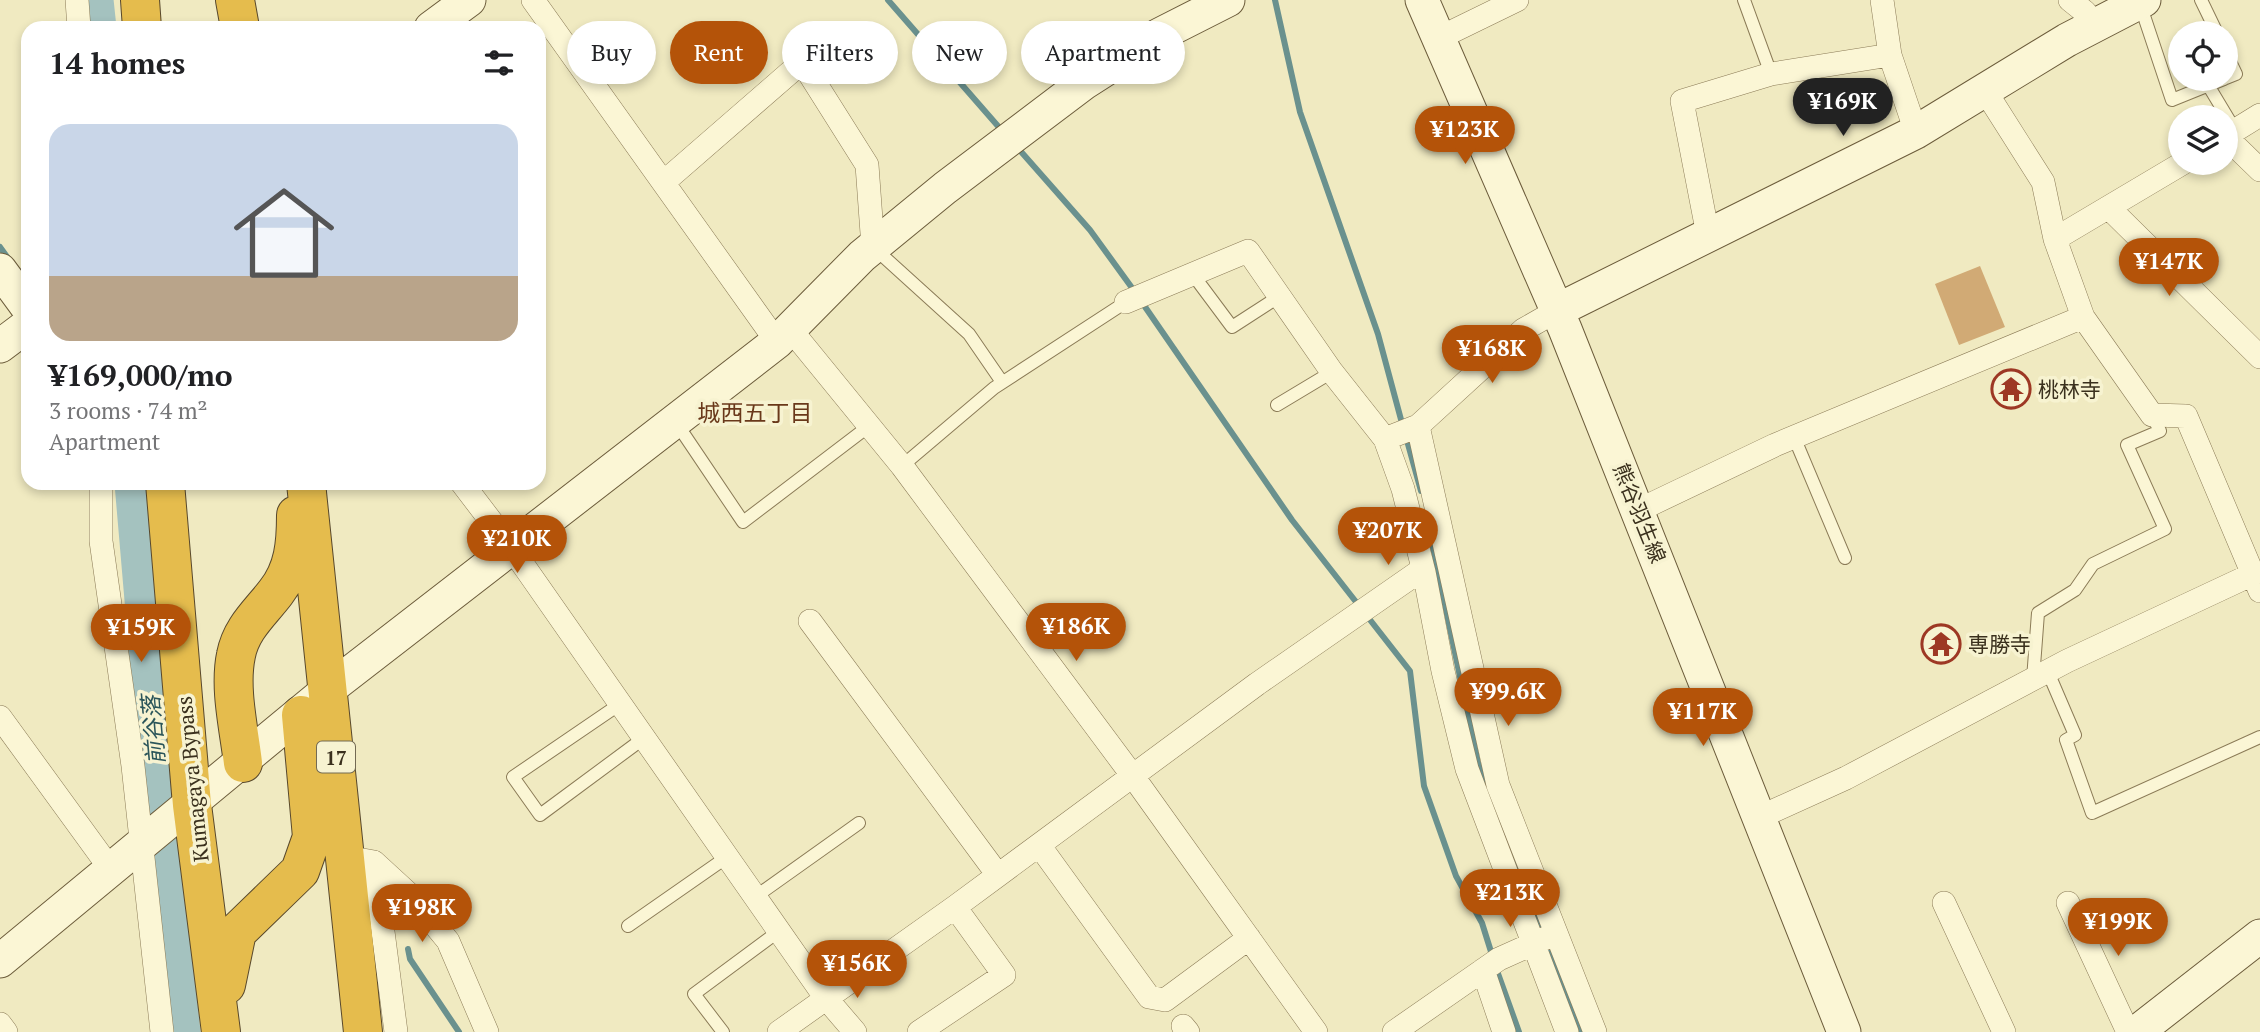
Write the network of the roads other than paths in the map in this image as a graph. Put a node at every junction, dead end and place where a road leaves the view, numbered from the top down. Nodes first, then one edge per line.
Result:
1 (77, 0) edge
2 (140, 0) edge
3 (235, 0) edge
4 (469, 0) edge
5 (533, 0) edge
6 (1228, 0) edge
7 (1422, 0) edge
8 (1517, 0) edge
9 (1744, 0) edge
10 (1882, 0) edge
11 (2070, 0) edge
12 (2202, 0) edge
13 (2142, 1) edge
14 (78, 21) edge
15 (142, 21) edge
16 (239, 21) edge
17 (440, 21) edge
18 (2212, 21) edge
19 (2094, 25) junction
20 (1439, 38) junction
21 (1890, 55) junction
22 (1772, 74) junction
23 (2168, 87) edge
24 (1984, 89) junction
25 (2169, 91) edge
26 (2194, 91) edge
27 (2260, 115) edge
28 (2238, 128) edge
29 (1916, 132) junction
30 (2238, 144) edge
31 (2260, 170) edge
32 (2168, 172) edge
33 (664, 182) junction
34 (2109, 208) junction
35 (1708, 235) junction
36 (2055, 239) junction
37 (873, 247) junction
38 (0, 270) edge
39 (1191, 272) junction
40 (1280, 296) junction
41 (21, 298) edge
42 (1126, 302) joint
43 (1558, 310) junction
44 (2083, 317) junction
45 (21, 331) edge
46 (784, 336) junction
47 (0, 346) edge
48 (2260, 357) edge
49 (1332, 372) junction
50 (1002, 382) junction
51 (1277, 405) dead end
52 (2152, 415) junction
53 (674, 419) junction
54 (869, 426) junction
55 (1403, 432) junction
56 (1794, 437) junction
57 (902, 467) junction
58 (101, 490) edge
59 (166, 490) edge
60 (306, 490) edge
61 (307, 490) edge
62 (467, 490) edge
63 (1639, 510) junction
64 (510, 546) junction
65 (1844, 558) dead end
66 (1424, 572) junction
67 (2249, 581) edge
68 (810, 621) dead end
69 (2041, 675) junction
70 (329, 689) junction
71 (621, 704) junction
72 (301, 715) junction
73 (0, 717) edge
74 (2260, 737) edge
75 (644, 738) junction
76 (243, 763) junction
77 (1132, 775) junction
78 (192, 805) junction
79 (1759, 817) junction
80 (859, 823) dead end
81 (1039, 845) junction
82 (141, 847) junction
83 (727, 857) junction
84 (360, 860) junction
85 (113, 871) junction
86 (998, 875) junction
87 (755, 897) junction
88 (1944, 903) dead end
89 (2068, 903) dead end
90 (955, 907) junction
91 (628, 926) dead end
92 (779, 931) junction
93 (2260, 936) edge
94 (1248, 938) junction
95 (1545, 938) junction
96 (0, 961) edge
97 (1490, 965) junction
98 (825, 997) junction
99 (220, 1023) edge
100 (0, 1024) edge
101 (6, 1032) edge
102 (162, 1032) edge
103 (363, 1032) edge
104 (396, 1032) edge
105 (486, 1032) edge
106 (723, 1032) edge
107 (779, 1032) edge
108 (855, 1032) edge
109 (919, 1032) edge
110 (1316, 1032) edge
111 (1394, 1032) edge
112 (1504, 1032) edge
113 (1567, 1032) edge
114 (1595, 1032) edge
115 (1844, 1032) edge
116 (2004, 1032) edge
117 (2128, 1032) edge
118 (2137, 1032) edge

1 - 14 street
2 - 15 highway
3 - 16 highway
4 - 17 street
5 - 33 street
6 - 37 street
7 - 20 street, 熊谷羽生線
8 - 20 street
9 - 22 lane
10 - 21 street
11 - 19 street
12 - 18 lane
13 - 19 street
13 - 23 lane
19 - 24 street
20 - 43 street, 熊谷羽生線
21 - 22 street
21 - 29 street
22 - 35 street
24 - 29 street
24 - 36 street
25 - 26 lane
27 - 28 street
29 - 35 street
30 - 31 street
32 - 34 street
33 - 37 street
33 - 46 street
34 - 36 street
34 - 48 street
35 - 43 street
36 - 44 street
37 - 46 street
37 - 50 lane
38 - 41 street
39 - 40 street
39 - 40 lane
39 - 42 street
40 - 49 street
42 - 50 lane
43 - 55 street
43 - 63 street, 熊谷羽生線
44 - 52 street
44 - 56 street
45 - 47 street
46 - 53 street
46 - 54 street
49 - 51 lane
49 - 55 street
50 - 57 lane
52 - 67 street
52 - 69 lane
53 - 54 lane
53 - 64 street
54 - 57 street
55 - 66 street
55 - 95 street
56 - 63 street
56 - 65 lane
57 - 77 street
58 - 82 street
59 - 78 highway, Kumagaya Bypass / 17
60 - 76 highway, 17
61 - 70 highway, 17
62 - 64 street
63 - 79 street, 熊谷羽生線
64 - 70 street
64 - 71 street
66 - 77 street
66 - 95 street
67 - 69 street
68 - 86 street
69 - 74 lane
69 - 79 street
70 - 72 street
70 - 84 highway, 17
71 - 75 street
71 - 75 lane
72 - 76 street
72 - 99 highway, 17
73 - 85 street
75 - 83 street
76 - 78 street
77 - 81 street
77 - 94 street
78 - 82 street
78 - 99 highway, Kumagaya Bypass / 17
79 - 115 street, 熊谷羽生線
80 - 87 lane
81 - 86 street
81 - 94 street
82 - 85 street
82 - 102 street
83 - 87 street
83 - 91 lane
84 - 103 highway, 17
84 - 104 street
84 - 105 street
85 - 96 street
86 - 90 street
87 - 92 street
88 - 116 street
89 - 117 street
90 - 98 street
90 - 109 street
92 - 98 street
92 - 106 lane
93 - 118 street
94 - 110 street
95 - 97 street
95 - 113 street
95 - 114 street
97 - 111 street
97 - 112 street
98 - 107 street
98 - 108 street
100 - 101 street

